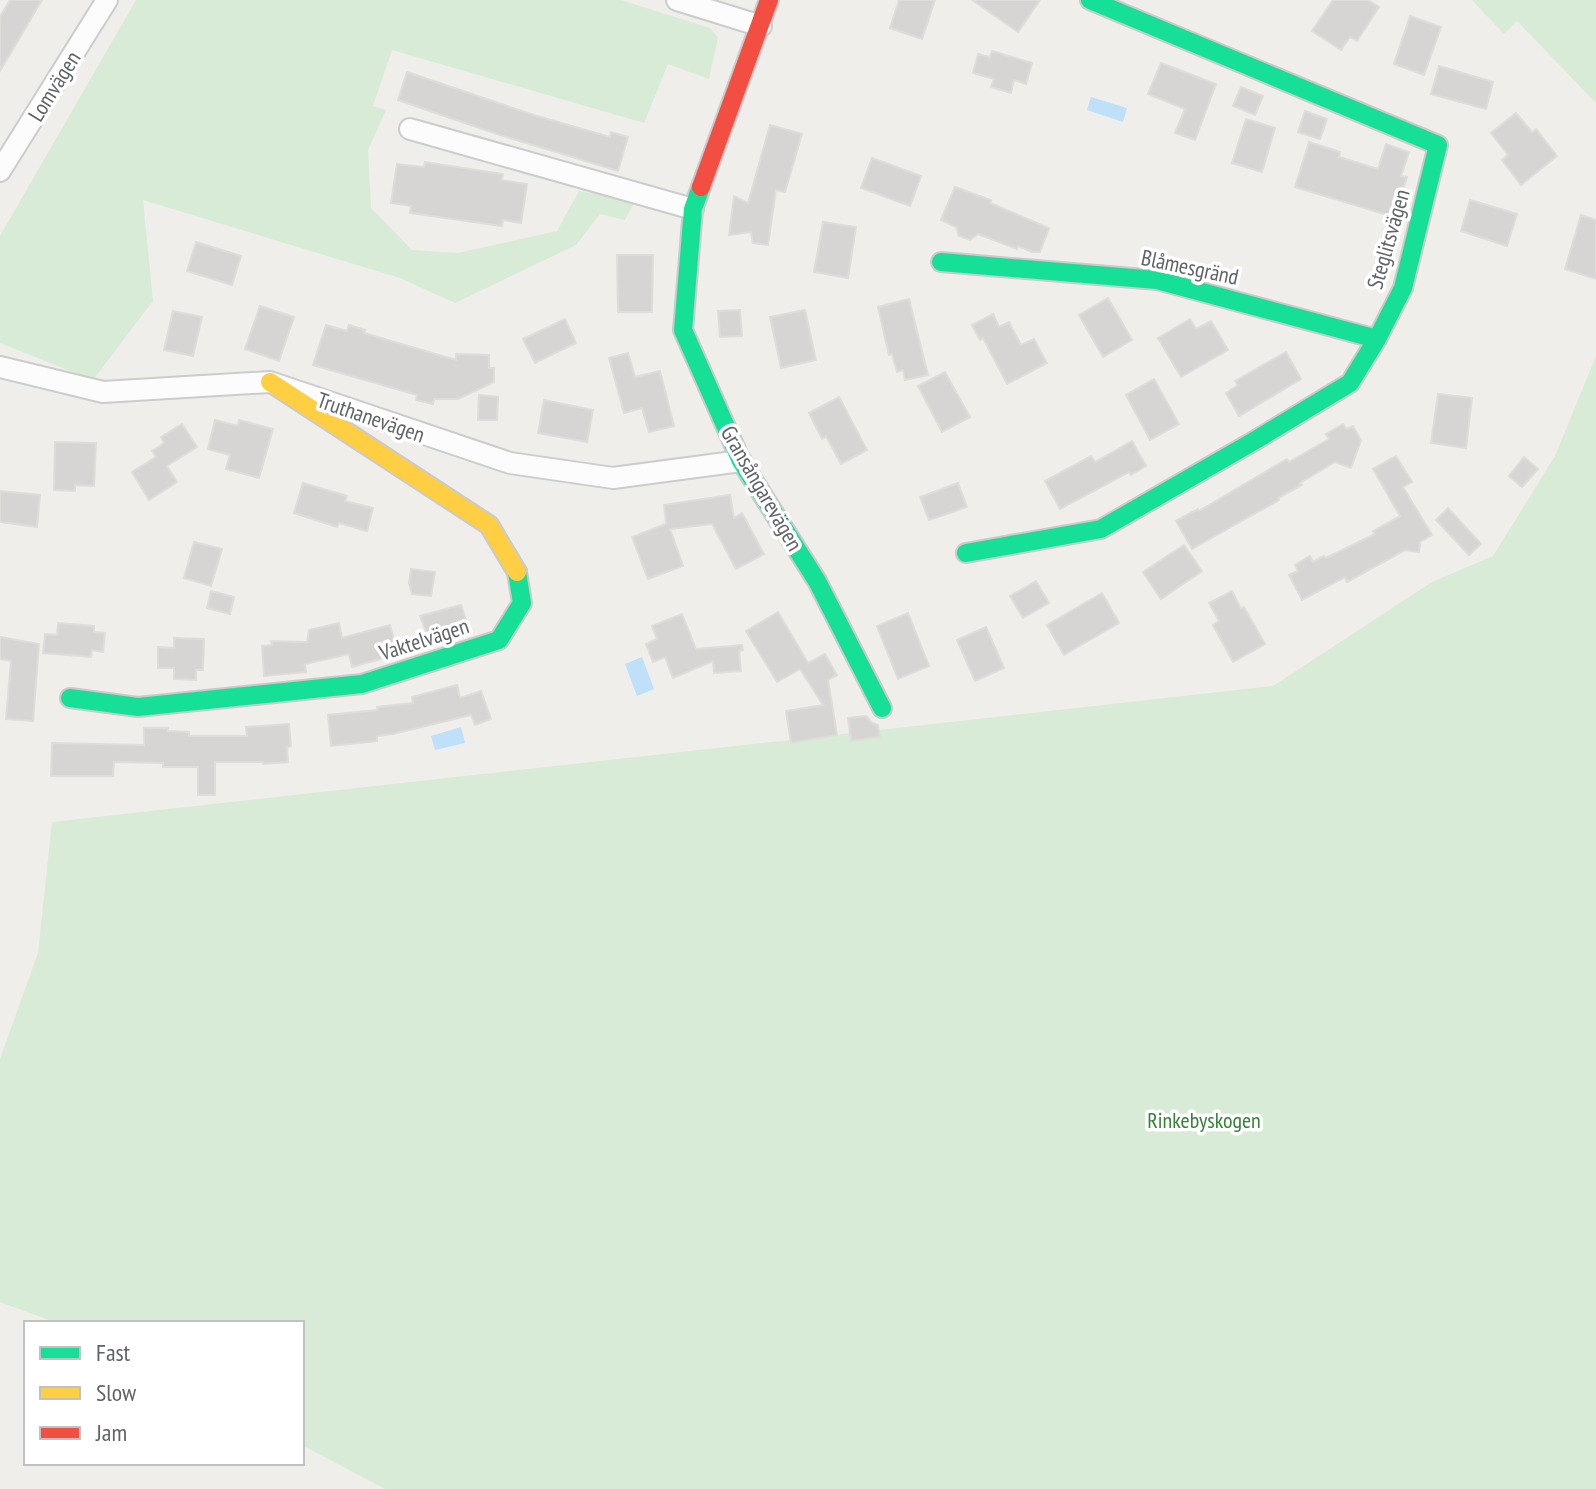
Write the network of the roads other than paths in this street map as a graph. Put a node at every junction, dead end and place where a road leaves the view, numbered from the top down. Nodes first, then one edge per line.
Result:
1 (107, 0) edge
2 (677, 0) edge
3 (769, 0) edge
4 (1090, 0) edge
5 (761, 26) junction
6 (410, 129) dead end
7 (0, 171) edge
8 (693, 209) junction
9 (941, 262) dead end
10 (1377, 339) junction
11 (0, 367) edge
12 (270, 382) junction
13 (741, 461) junction
14 (966, 553) dead end
15 (70, 698) dead end
16 (882, 708) dead end

1 - 7 street, Lomvägen
2 - 5 street
3 - 5 street, Gransångarevägen
4 - 10 street, Steglitsvägen
5 - 8 street, Gransångarevägen
6 - 8 street
8 - 13 street, Gransångarevägen
9 - 10 street, Blåmesgränd
10 - 14 street, Steglitsvägen
11 - 12 street, Truthanevägen
12 - 13 street, Truthanevägen
12 - 15 street, Vaktelvägen
13 - 16 street, Gransångarevägen

